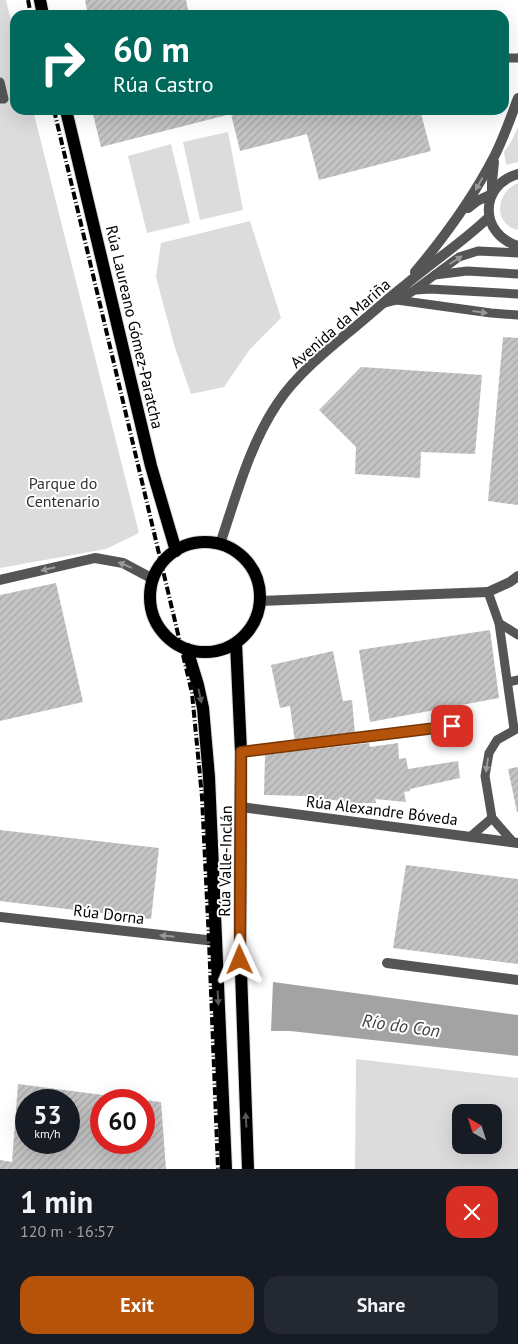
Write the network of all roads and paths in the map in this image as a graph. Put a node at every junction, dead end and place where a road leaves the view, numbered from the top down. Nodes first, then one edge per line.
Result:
1 (0, 82) edge
2 (518, 98) edge
3 (0, 99) edge
4 (67, 115) edge
5 (496, 154) junction
6 (518, 174) edge
7 (492, 194) junction
8 (461, 214) junction
9 (489, 217) junction
10 (518, 246) edge
11 (518, 254) edge
12 (518, 274) edge
13 (435, 275) junction
14 (409, 288) junction
15 (518, 294) edge
16 (397, 300) junction
17 (385, 303) junction
18 (518, 315) edge
19 (220, 544) junction
20 (176, 551) junction
21 (518, 576) edge
22 (153, 579) junction
23 (0, 580) edge
24 (488, 592) junction
25 (260, 601) junction
26 (499, 623) junction
27 (518, 635) edge
28 (236, 643) junction
29 (187, 650) junction
30 (518, 680) edge
31 (508, 682) junction
32 (452, 726) dead end
33 (516, 728) edge
34 (241, 752) junction
35 (241, 807) junction
36 (492, 818) junction
37 (470, 837) junction
38 (515, 843) edge
39 (0, 917) edge
40 (215, 942) junction
41 (387, 963) dead end
42 (518, 980) edge
43 (226, 1169) edge
44 (248, 1169) edge

1 - 3 lane
2 - 5 street, Avenida da Mariña
4 - 20 main road, Rúa Laureano Gómez-Paratcha
5 - 7 street, Avenida da Mariña
5 -> 8 street, Avenida da Mariña
6 - 7 street
7 - 8 street, Avenida da Mariña
7 - 9 street
8 - 14 street, Avenida da Mariña
9 - 10 street
9 - 14 street, Avenida da Mariña
13 -> 11 lane
12 - 13 lane
13 - 14 lane
14 - 15 lane
14 - 16 lane
14 - 17 street, Avenida da Mariña
16 - 17 lane
16 -> 18 lane
17 - 19 street, Avenida da Mariña
19 - 20 main road
19 - 25 main road
20 - 22 main road
21 - 24 street
22 -> 23 street
22 - 29 main road
24 - 25 street
24 - 26 lane
25 - 28 main road
26 - 27 lane
26 - 31 lane
28 - 29 main road
28 - 34 main road, Rúa Valle-Inclán
29 -> 40 main road, Rúa Valle-Inclán
30 - 31 lane
31 - 33 lane
32 - 34 lane
33 -> 36 lane
34 - 35 main road, Rúa Valle-Inclán
35 - 37 street, Rúa Alexandre Bóveda
44 -> 35 main road, Rúa Valle-Inclán
36 - 37 lane
36 - 38 lane
37 - 38 street, Rúa Alexandre Bóveda
40 -> 39 street, Rúa Dorna
40 -> 43 main road, Rúa Valle-Inclán
41 - 42 street

